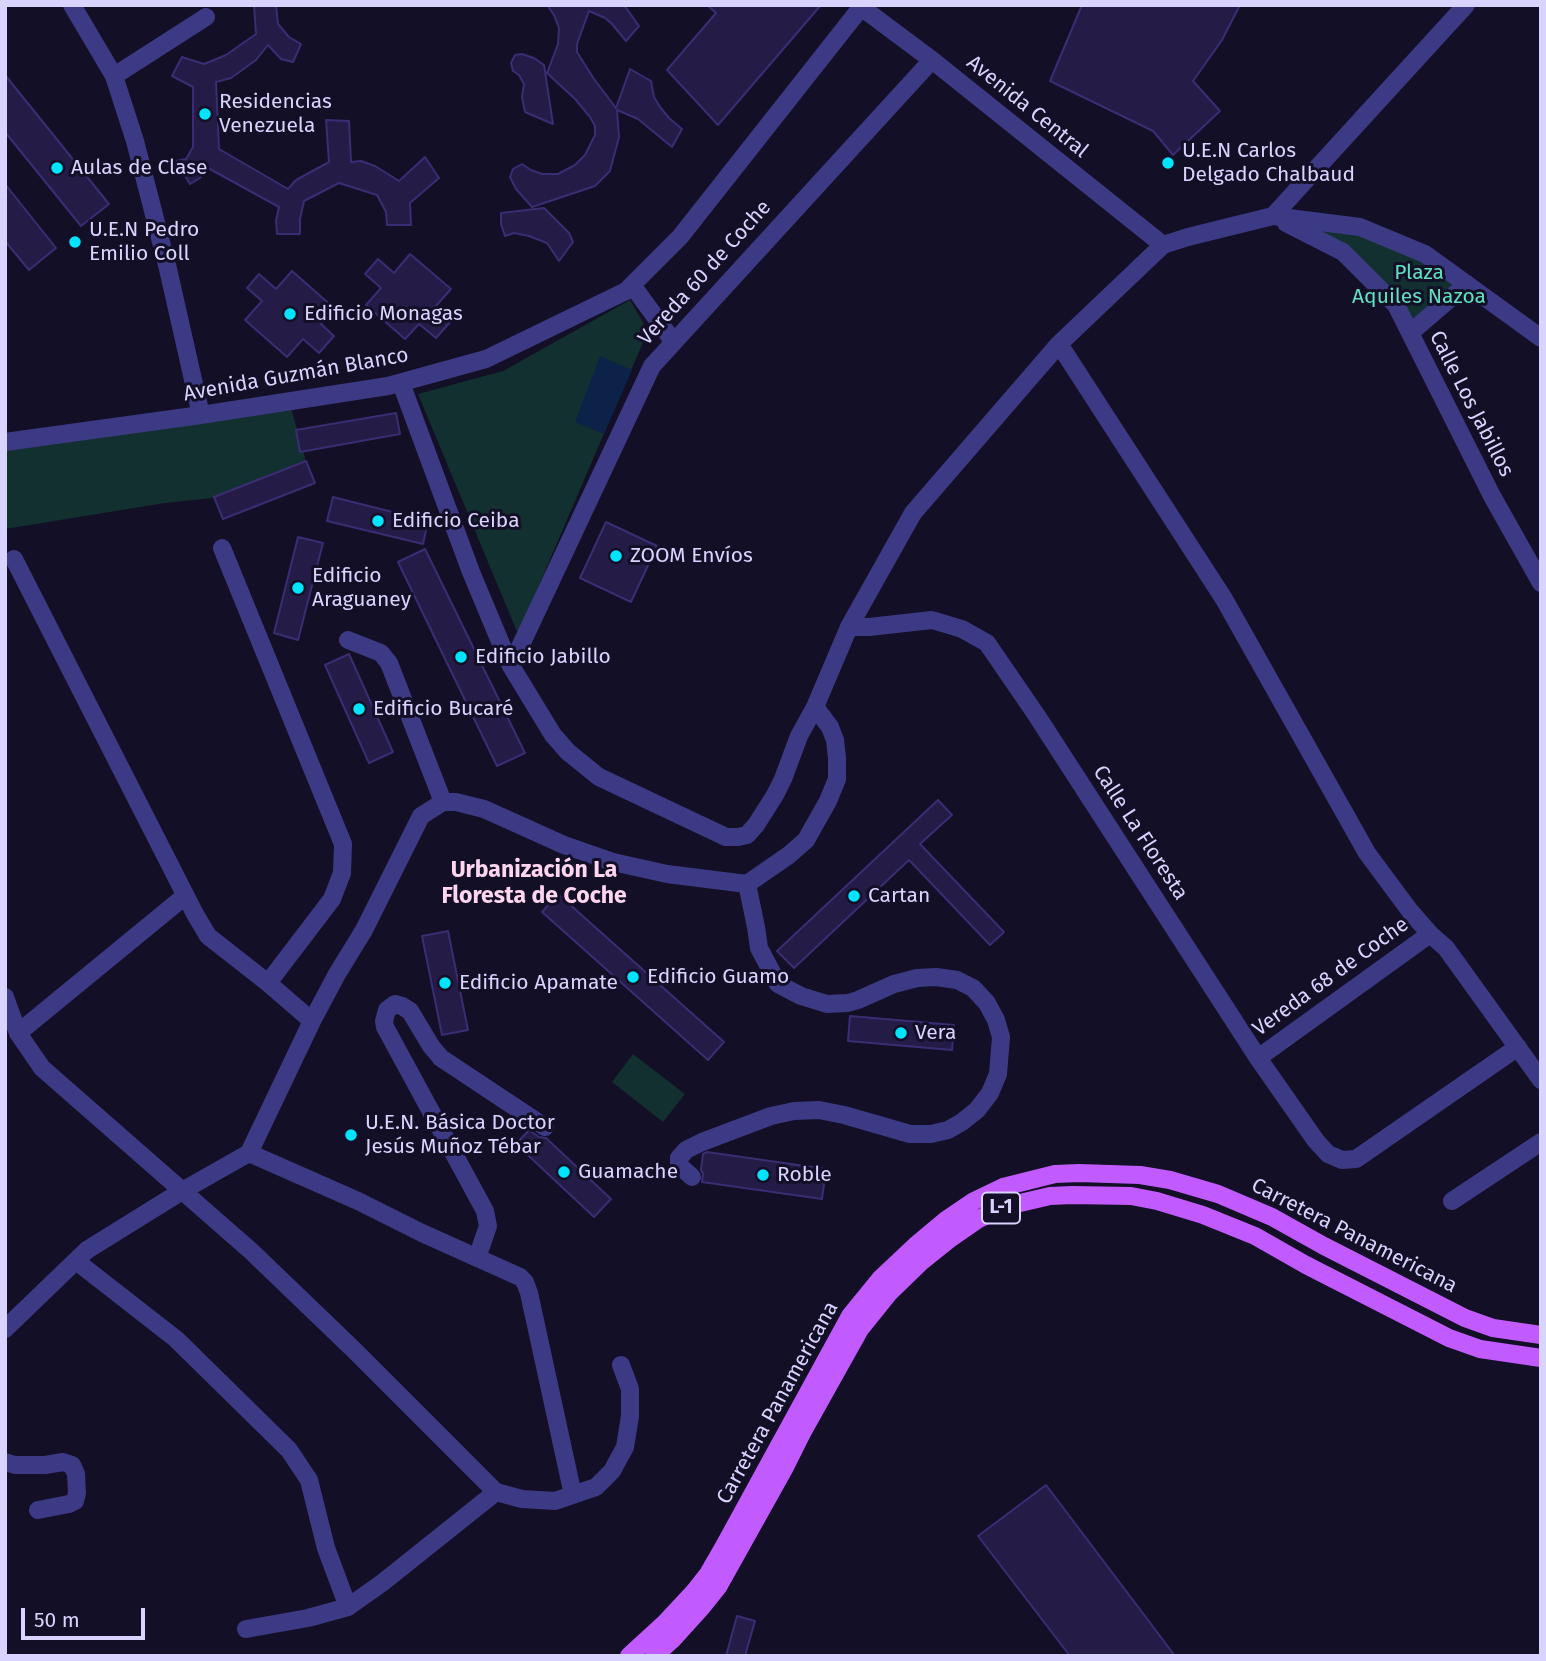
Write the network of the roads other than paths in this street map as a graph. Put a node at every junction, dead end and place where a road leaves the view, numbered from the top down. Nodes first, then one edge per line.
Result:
1 (72, 5) edge
2 (1466, 5) edge
3 (862, 6) edge
4 (206, 17) dead end
5 (932, 60) junction
6 (114, 76) junction
7 (1273, 216) junction
8 (1163, 245) junction
9 (1467, 284) junction
10 (632, 285) junction
11 (1410, 333) junction
12 (1541, 338) edge
13 (673, 341) junction
14 (1059, 344) junction
15 (401, 383) junction
16 (201, 415) junction
17 (5, 442) edge
18 (222, 548) dead end
19 (14, 559) dead end
20 (1541, 583) edge
21 (849, 627) junction
22 (348, 640) dead end
23 (511, 666) junction
24 (815, 707) junction
25 (443, 802) junction
26 (747, 884) junction
27 (185, 896) junction
28 (1430, 934) junction
29 (268, 983) junction
30 (5, 997) edge
31 (312, 1021) junction
32 (18, 1032) junction
33 (1518, 1047) junction
34 (1258, 1058) junction
35 (1541, 1080) edge
36 (545, 1127) dead end
37 (1541, 1142) edge
38 (249, 1153) junction
39 (692, 1177) dead end
40 (182, 1191) junction
41 (1452, 1201) dead end
42 (477, 1258) junction
43 (76, 1261) junction
44 (5, 1329) edge
45 (1541, 1335) edge
46 (1537, 1361) edge
47 (621, 1365) dead end
48 (5, 1462) edge
49 (496, 1492) junction
50 (573, 1495) junction
51 (38, 1510) dead end
52 (348, 1607) junction
53 (246, 1629) dead end
54 (629, 1656) edge
55 (654, 1656) edge

1 - 6 street
2 - 7 street
3 - 5 street, Avenida Central
3 - 10 street, Avenida Guzmán Blanco
4 - 6 street
5 - 8 street, Avenida Central
5 - 13 street, Vereda 60 de Coche
6 - 16 street
7 - 8 street
7 - 9 street
7 - 11 street, Calle Los Jabillos
8 - 14 street
9 - 11 street
9 - 12 street
10 - 13 street
10 - 15 street, Avenida Guzmán Blanco
11 - 20 street, Calle Los Jabillos
13 - 23 street, Vereda 60 de Coche
14 - 21 street
14 - 28 street
15 - 16 street, Avenida Guzmán Blanco
15 - 23 street
16 - 17 street, Avenida Guzmán Blanco
18 - 29 street
19 - 27 street
21 - 24 street
21 - 34 street, Calle La Floresta
22 - 25 street
23 - 24 street
24 - 26 street
25 - 26 street
25 - 31 street
26 - 39 street
27 - 29 street
27 - 32 street
28 - 33 street
28 - 34 street, Vereda 68 de Coche
29 - 31 street
30 - 32 street
31 - 38 street
32 - 40 street
33 - 34 street, Calle La Floresta
33 - 35 street
36 - 42 street
37 - 41 street
38 - 40 street
38 - 42 street
40 - 43 street
40 - 49 street
42 - 50 street
43 - 44 street
43 - 52 street
45 - 54 main road, Carretera Panamericana / L-1
46 - 55 main road, Carretera Panamericana / L-1
47 - 50 street
48 - 51 street
49 - 50 street
49 - 52 street
52 - 53 street

